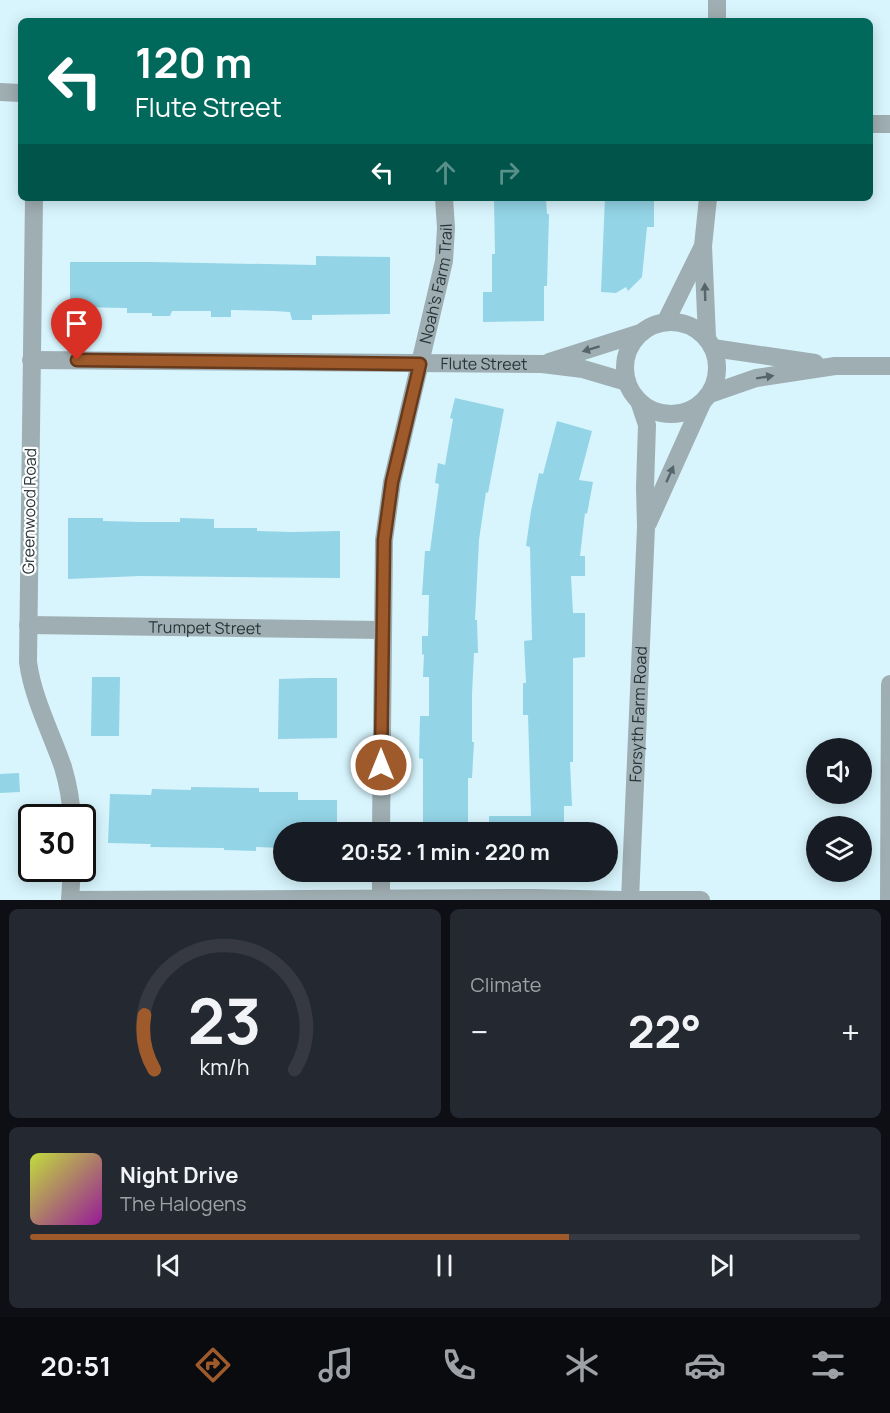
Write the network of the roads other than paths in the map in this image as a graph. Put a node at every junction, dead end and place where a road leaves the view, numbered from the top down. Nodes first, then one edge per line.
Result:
1 (717, 0) edge
2 (717, 18) edge
3 (0, 92) edge
4 (18, 93) edge
5 (873, 124) edge
6 (890, 124) edge
7 (34, 201) edge
8 (444, 201) edge
9 (708, 201) edge
10 (703, 246) junction
11 (666, 321) junction
12 (640, 333) junction
13 (710, 343) junction
14 (31, 360) junction
15 (420, 364) junction
16 (542, 364) junction
17 (834, 366) junction
18 (890, 366) edge
19 (627, 382) junction
20 (706, 398) junction
21 (639, 401) junction
22 (646, 527) junction
23 (28, 625) junction
24 (381, 630) junction
25 (890, 684) edge
26 (70, 804) edge
27 (381, 822) edge
28 (71, 882) edge
29 (381, 882) edge
30 (70, 900) edge
31 (381, 900) edge
32 (623, 900) edge
33 (630, 900) edge
34 (637, 900) edge
35 (701, 900) edge
36 (889, 900) edge

1 - 2 street
3 - 4 street
5 - 6 street
7 - 14 street, Greenwood Road
8 - 15 street, Noah's Farm Trail
9 - 10 street
10 - 11 street
13 -> 10 street
11 - 12 street
11 - 13 street
12 -> 16 street, Flute Street
12 - 19 street
13 - 17 street
13 - 20 street
14 - 15 street, Flute Street
14 - 23 street, Greenwood Road
15 - 16 street, Flute Street
15 - 24 street, Noah's Farm Trail
16 - 19 street, Flute Street
17 - 18 street
20 -> 17 street
19 - 21 street
20 - 21 street
22 -> 20 street, Forsyth Farm Road
21 - 22 street, Forsyth Farm Road
22 - 33 street, Forsyth Farm Road
23 - 24 street, Trumpet Street
23 - 26 street, Greenwood Road
24 - 27 street, Noah's Farm Trail
25 - 36 street
28 - 30 street
29 - 31 street
30 - 31 street
31 - 32 street
34 - 35 street

